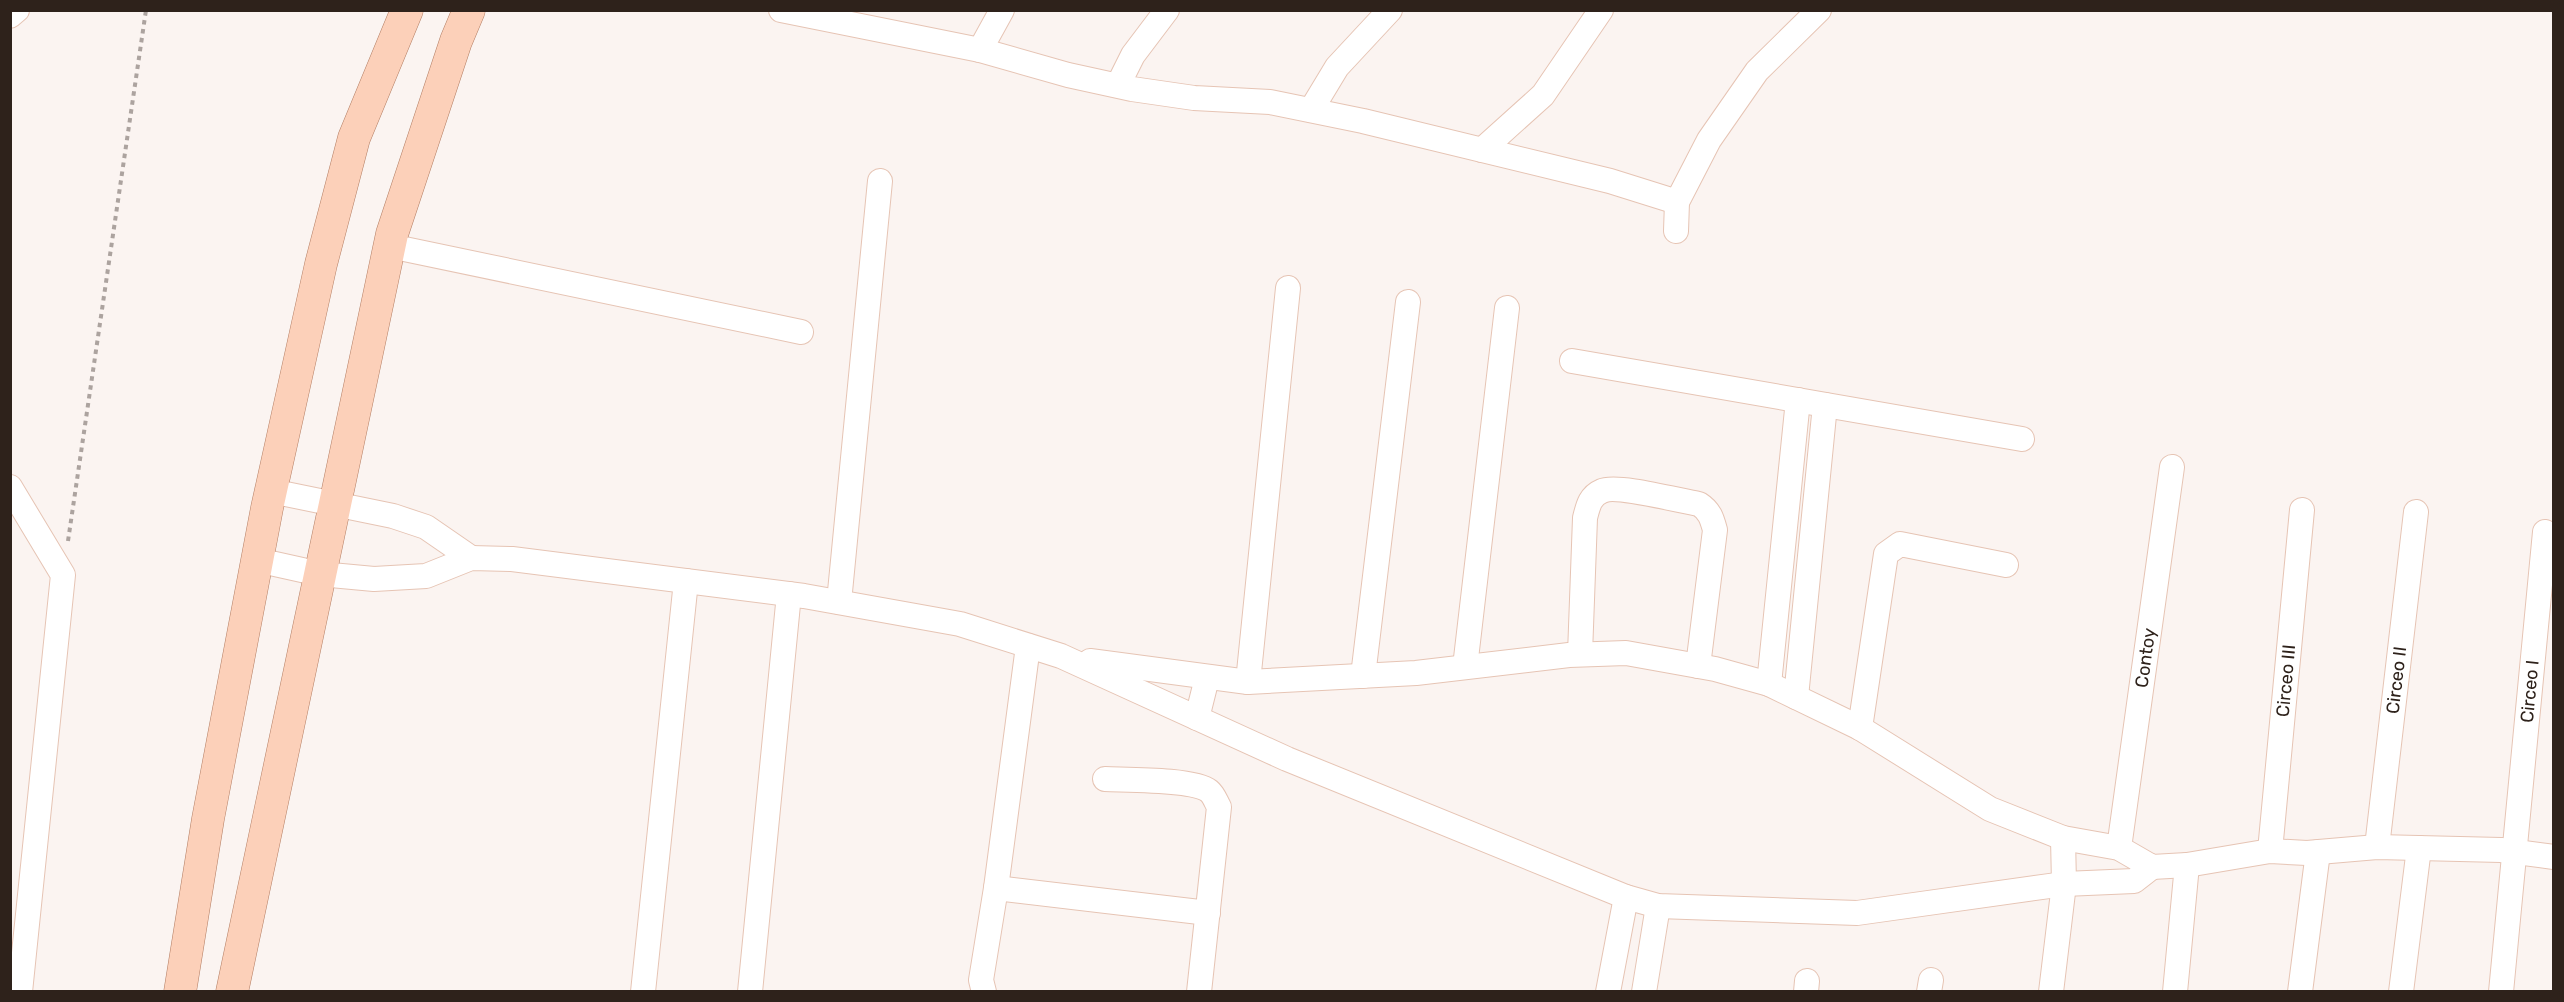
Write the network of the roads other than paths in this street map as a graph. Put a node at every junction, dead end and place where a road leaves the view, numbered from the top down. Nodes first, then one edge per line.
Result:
1 (17, 10) edge
2 (407, 10) edge
3 (469, 10) edge
4 (781, 10) edge
5 (1002, 10) edge
6 (1167, 10) edge
7 (1390, 10) edge
8 (1601, 10) edge
9 (1819, 10) edge
10 (808, 13) edge
11 (10, 16) edge
12 (980, 50) junction
13 (1118, 85) junction
14 (1311, 110) junction
15 (1482, 150) junction
16 (880, 182) dead end
17 (1677, 202) junction
18 (1676, 231) dead end
19 (390, 246) junction
20 (1288, 288) dead end
21 (1408, 302) dead end
22 (1507, 308) dead end
23 (801, 332) dead end
24 (1572, 361) dead end
25 (1798, 400) junction
26 (1825, 405) junction
27 (2022, 439) dead end
28 (2172, 467) dead end
29 (10, 487) edge
30 (271, 491) junction
31 (334, 504) junction
32 (2302, 510) dead end
33 (2416, 512) dead end
34 (2545, 532) dead end
35 (471, 558) junction
36 (257, 560) junction
37 (2006, 565) dead end
38 (320, 574) junction
39 (686, 581) junction
40 (789, 594) junction
41 (838, 602) junction
42 (1028, 646) junction
43 (1580, 654) junction
44 (1061, 656) junction
45 (1698, 666) junction
46 (1465, 667) junction
47 (1363, 676) junction
48 (1207, 678) junction
49 (1248, 682) junction
50 (1769, 684) junction
51 (1796, 698) junction
52 (1197, 718) junction
53 (1860, 728) junction
54 (1105, 779) dead end
55 (2063, 838) junction
56 (2378, 847) junction
57 (2118, 848) junction
58 (2419, 848) junction
59 (2270, 851) junction
60 (2318, 852) junction
61 (2516, 852) junction
62 (2553, 857) edge
63 (2187, 865) junction
64 (2152, 867) junction
65 (2064, 884) junction
66 (996, 888) junction
67 (1626, 897) junction
68 (1658, 906) junction
69 (1208, 912) junction
70 (20, 992) edge
71 (180, 992) edge
72 (232, 992) edge
73 (643, 992) edge
74 (750, 992) edge
75 (984, 992) edge
76 (1199, 992) edge
77 (1608, 992) edge
78 (1644, 992) edge
79 (2051, 992) edge
80 (2175, 992) edge
81 (2300, 992) edge
82 (2401, 992) edge
83 (2501, 992) edge

1 - 11 street
2 - 30 main road
3 - 19 main road
4 - 10 street
5 - 12 street
6 - 13 street
7 - 14 street
8 - 15 street
9 - 17 street
10 - 12 street
12 - 13 street
13 - 14 street
14 - 15 street
15 - 17 street
16 - 41 street
17 - 18 street
19 - 23 street
19 - 31 main road
20 - 49 street
21 - 47 street
22 - 46 street
24 - 25 street
25 - 26 street
25 - 50 street
26 - 27 street
26 - 51 street
28 - 57 street, Contoy
29 - 70 street
30 - 31 street
30 - 36 main road
31 - 35 street
31 - 38 main road
32 - 59 street, Circeo III
33 - 56 street, Circeo II
34 - 61 street, Circeo I
35 - 38 street
35 - 39 street
36 - 38 street
36 - 71 main road
37 - 53 street
38 - 72 main road
39 - 40 street
39 - 73 street
40 - 41 street
40 - 74 street
41 - 42 street
42 - 44 street
42 - 66 street
43 - 45 street
43 - 45 street
43 - 46 street
44 - 48 street
44 - 52 street
45 - 50 street
46 - 47 street
47 - 49 street
48 - 49 street
48 - 52 street
50 - 51 street
51 - 53 street
52 - 67 street
53 - 55 street
54 - 69 street
55 - 57 street
55 - 65 street
56 - 58 street
56 - 60 street
57 - 64 street
58 - 61 street
58 - 82 street
59 - 60 street
59 - 63 street
60 - 81 street
61 - 62 street
61 - 83 street, Circeo I
63 - 64 street
63 - 80 street
64 - 65 street
65 - 68 street
65 - 79 street
66 - 69 street
66 - 75 street
67 - 68 street
67 - 77 street
68 - 78 street
69 - 76 street

